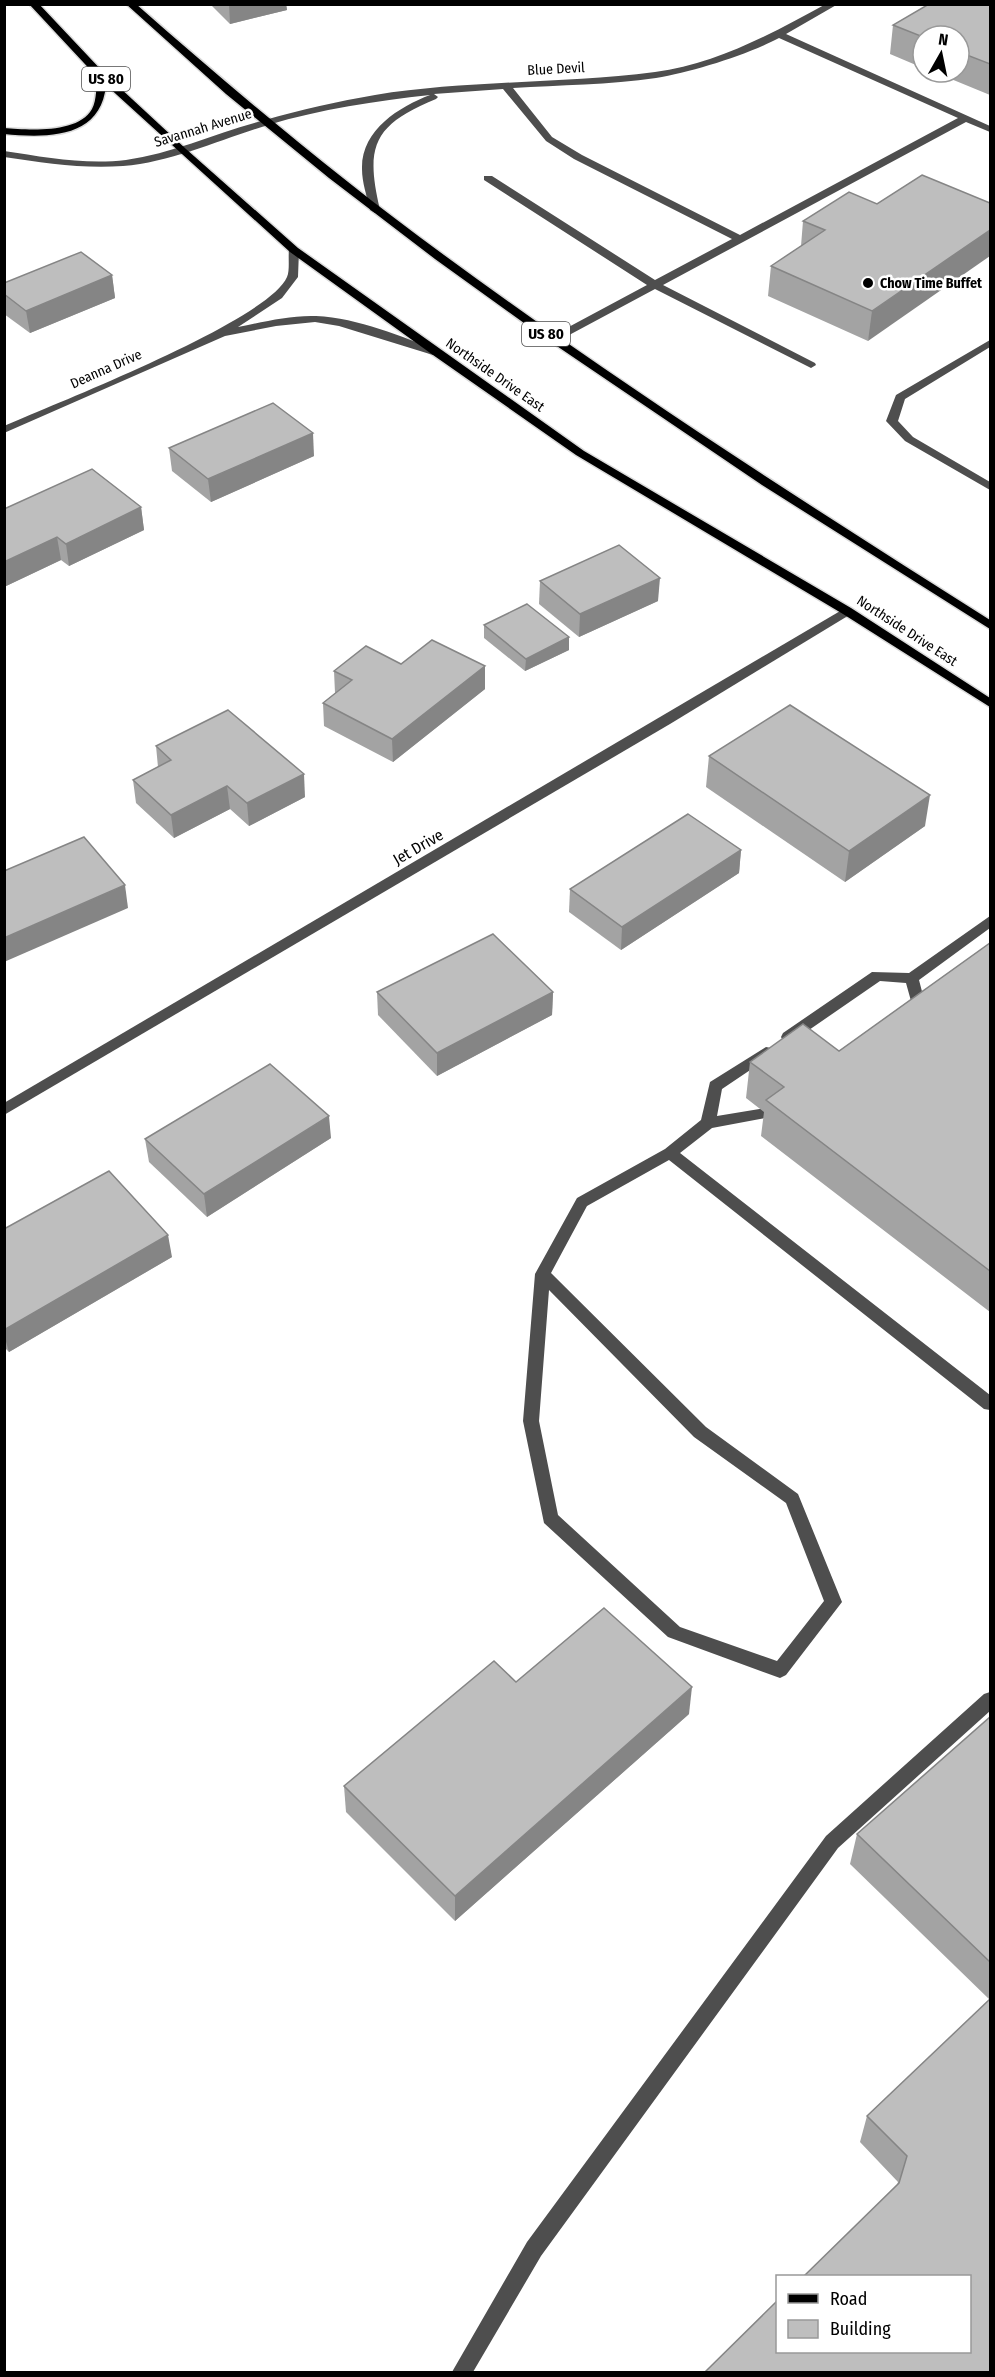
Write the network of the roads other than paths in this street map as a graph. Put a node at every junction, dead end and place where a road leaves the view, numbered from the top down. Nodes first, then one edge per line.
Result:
1 (33, 4) edge
2 (130, 4) edge
3 (834, 4) edge
4 (779, 34) junction
5 (102, 76) junction
6 (506, 86) junction
7 (456, 88) junction
8 (965, 118) junction
9 (267, 122) junction
10 (990, 129) edge
11 (4, 131) edge
12 (182, 151) junction
13 (4, 154) edge
14 (488, 178) dead end
15 (375, 210) junction
16 (740, 239) junction
17 (294, 250) junction
18 (655, 285) junction
19 (219, 335) junction
20 (554, 339) junction
21 (990, 343) edge
22 (437, 353) junction
23 (812, 365) dead end
24 (4, 430) edge
25 (990, 487) edge
26 (847, 610) junction
27 (990, 625) edge
28 (990, 703) edge
29 (990, 921) edge
30 (912, 978) junction
31 (899, 1016) edge
32 (4, 1110) edge
33 (765, 1113) edge
34 (708, 1123) junction
35 (670, 1153) junction
36 (543, 1274) junction
37 (990, 1404) edge
38 (990, 1700) edge
39 (462, 2373) edge

1 - 5 main road, Northside Drive East / US 80
2 - 9 main road, US 80
3 - 4 street, Blue Devil
4 - 6 street, Blue Devil
4 - 8 street
5 - 11 main road
5 - 12 main road, Northside Drive East / US 80
6 - 7 street, Blue Devil
6 - 16 street
7 - 9 street, Blue Devil
7 - 15 street
8 - 10 street
8 - 16 street
9 - 12 street, Savannah Avenue
9 - 15 main road, US 80
12 - 13 street, Savannah Avenue
12 - 17 main road, Northside Drive East / US 80
14 - 18 street
15 - 20 main road, US 80
16 - 18 street
17 - 19 street, Deanna Drive
17 - 22 main road, Northside Drive East / US 80
18 - 20 street
18 - 23 street
19 - 22 street, Deanna Drive
19 - 24 street, Deanna Drive
20 - 27 main road, US 80
21 - 25 street
22 - 26 main road, Northside Drive East / US 80
26 - 28 main road, Northside Drive East / US 80
26 - 32 street, Jet Drive
29 - 30 street
30 - 31 street
30 - 34 street
33 - 34 street
34 - 35 street
35 - 36 street
35 - 37 street
36 - 36 street
38 - 39 street

